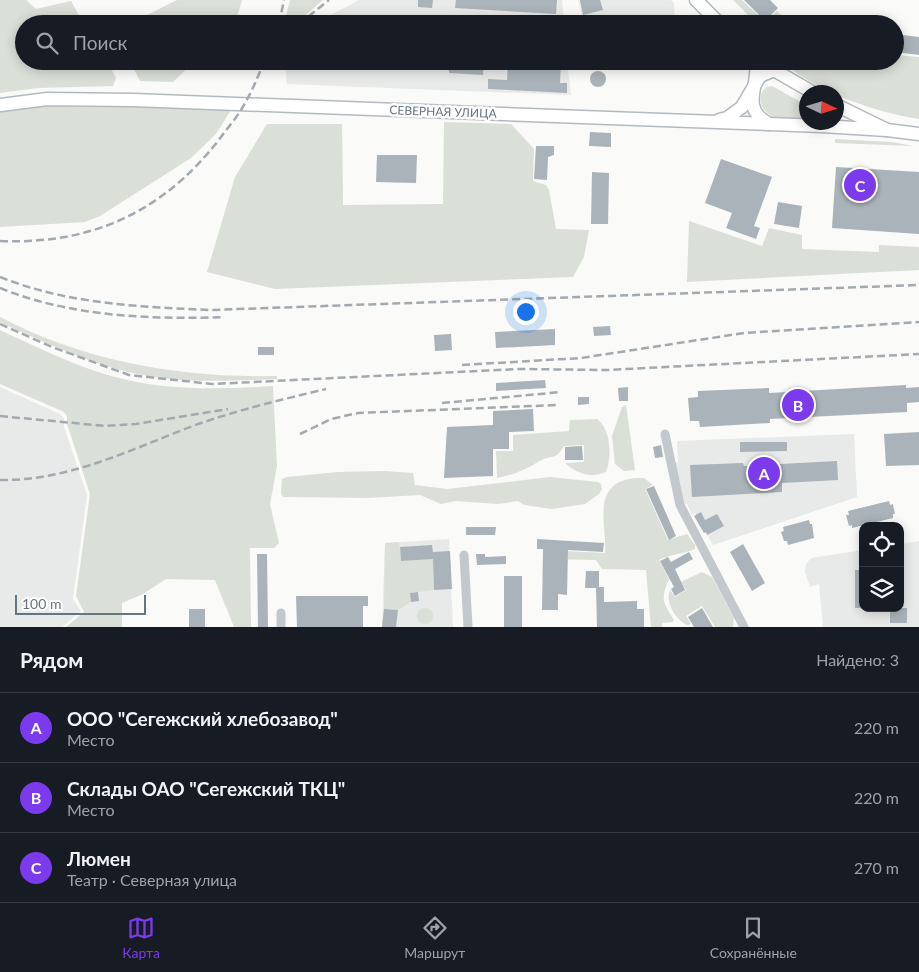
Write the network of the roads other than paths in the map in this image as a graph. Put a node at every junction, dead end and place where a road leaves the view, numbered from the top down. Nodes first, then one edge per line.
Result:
1 (696, 0) edge
2 (711, 15) edge
3 (757, 70) edge
4 (774, 70) joint
5 (800, 85) edge
6 (754, 90) junction
7 (0, 105) edge
8 (844, 109) edge
9 (714, 122) junction
10 (769, 124) junction
11 (887, 130) junction
12 (919, 134) edge
13 (665, 434) dead end
14 (464, 555) dead end
15 (281, 613) dead end
16 (742, 626) edge
17 (281, 627) edge
18 (468, 627) edge

1 - 2 street
3 - 6 street
4 - 5 street
4 - 6 street
6 - 9 street
6 - 10 street
7 - 9 street, СЕВЕРНАЯ УЛИЦА
8 - 11 street
9 - 10 street, СЕВЕРНАЯ УЛИЦА
10 - 11 street, СЕВЕРНАЯ УЛИЦА
11 - 12 street
13 - 16 street
14 - 18 street
15 - 17 street

